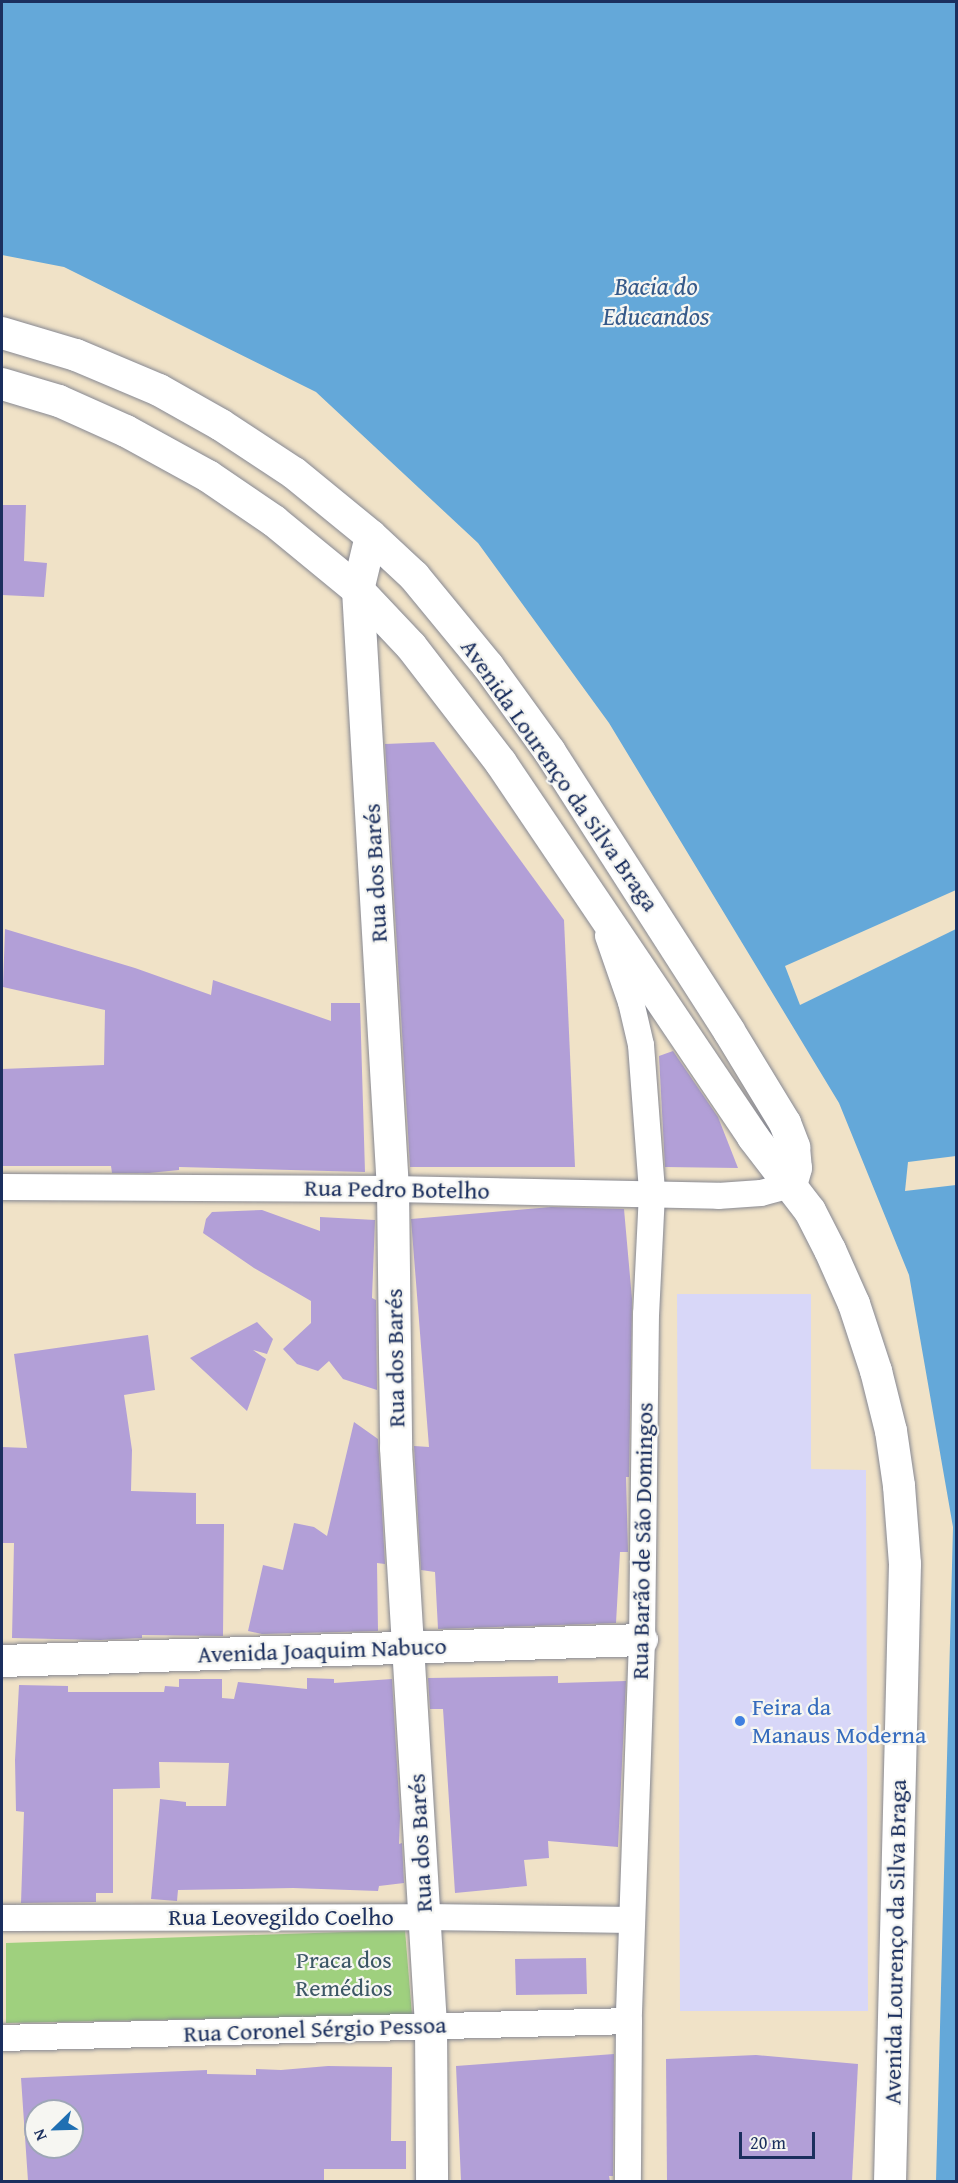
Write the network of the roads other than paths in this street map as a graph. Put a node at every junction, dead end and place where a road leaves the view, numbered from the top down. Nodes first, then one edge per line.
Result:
1 (2, 333) edge
2 (2, 384) edge
3 (371, 536) junction
4 (358, 590) junction
5 (597, 908) junction
6 (791, 1185) junction
7 (2, 1187) edge
8 (393, 1189) junction
9 (652, 1193) junction
10 (642, 1640) junction
11 (408, 1647) junction
12 (2, 1661) edge
13 (424, 1917) junction
14 (2, 1918) edge
15 (632, 1920) junction
16 (629, 2021) junction
17 (430, 2026) junction
18 (2, 2037) edge
19 (432, 2181) edge
20 (628, 2181) edge
21 (890, 2181) edge

1 - 3 street, Avenida Lourenço da Silva Braga
2 - 4 street, Avenida Lourenço da Silva Braga
3 - 4 street, Rua dos Barés
3 - 6 street, Avenida Lourenço da Silva Braga
4 - 5 street, Avenida Lourenço da Silva Braga
4 - 8 street, Rua dos Barés
5 - 6 street, Avenida Lourenço da Silva Braga
5 - 9 street, Rua Barão de São Domingos
6 - 9 street, Rua Pedro Botelho
6 - 21 street, Avenida Lourenço da Silva Braga
7 - 8 street, Rua Pedro Botelho
8 - 9 street, Rua Pedro Botelho
8 - 11 street, Rua dos Barés
9 - 10 street, Rua Barão de São Domingos
10 - 11 street, Avenida Joaquim Nabuco
10 - 15 street, Rua Barão de São Domingos
11 - 12 street, Avenida Joaquim Nabuco
11 - 13 street, Rua dos Barés
13 - 14 street, Rua Leovegildo Coelho
13 - 15 street, Rua Leovegildo Coelho
13 - 17 street, Rua dos Barés
15 - 16 street, Rua Barão de São Domingos
16 - 17 street, Rua Coronel Sérgio Pessoa
16 - 20 street, Rua Barão de São Domingos
17 - 18 street, Rua Coronel Sérgio Pessoa
17 - 19 street, Rua dos Barés

